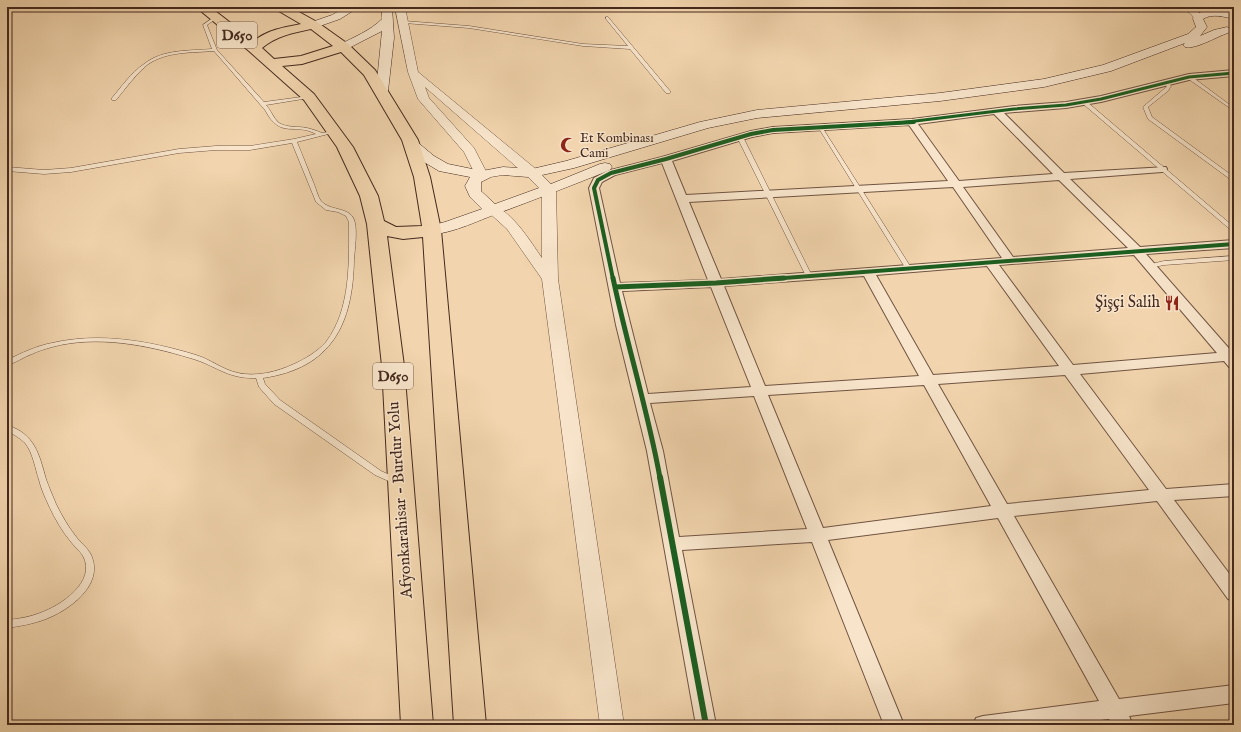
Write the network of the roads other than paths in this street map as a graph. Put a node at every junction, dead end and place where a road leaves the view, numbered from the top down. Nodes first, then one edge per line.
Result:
1 (202, 7) edge
2 (281, 7) edge
3 (286, 7) edge
4 (337, 7) edge
5 (354, 7) edge
6 (387, 7) edge
7 (400, 7) edge
8 (1184, 7) edge
9 (1234, 9) edge
10 (1219, 13) junction
11 (1200, 15) edge
12 (1234, 16) edge
13 (215, 18) junction
14 (607, 18) dead end
15 (387, 20) junction
16 (404, 22) junction
17 (313, 26) junction
18 (1232, 31) edge
19 (343, 47) junction
20 (254, 48) junction
21 (632, 48) junction
22 (215, 50) junction
23 (271, 63) junction
24 (413, 72) junction
25 (1234, 73) edge
26 (1188, 77) junction
27 (1166, 83) junction
28 (382, 91) junction
29 (668, 92) dead end
30 (309, 97) junction
31 (114, 99) dead end
32 (1084, 102) junction
33 (262, 104) junction
34 (1234, 110) edge
35 (997, 112) junction
36 (912, 122) junction
37 (820, 127) junction
38 (327, 133) junction
39 (740, 137) junction
40 (294, 142) junction
41 (411, 144) junction
42 (666, 159) junction
43 (7, 169) edge
44 (1162, 169) junction
45 (532, 173) junction
46 (482, 174) junction
47 (1061, 176) junction
48 (1234, 180) edge
49 (956, 184) junction
50 (859, 189) junction
51 (549, 190) junction
52 (768, 194) junction
53 (682, 199) junction
54 (492, 210) junction
55 (376, 224) junction
56 (432, 230) junction
57 (1234, 230) edge
58 (1234, 244) edge
59 (1137, 251) junction
60 (1234, 258) edge
61 (1010, 261) junction
62 (990, 262) junction
63 (1149, 266) junction
64 (909, 268) junction
65 (868, 272) junction
66 (809, 276) junction
67 (550, 279) junction
68 (716, 283) junction
69 (615, 287) junction
70 (1231, 360) edge
71 (7, 363) edge
72 (1069, 370) junction
73 (259, 376) junction
74 (928, 379) junction
75 (760, 391) junction
76 (642, 399) junction
77 (7, 428) edge
78 (400, 482) junction
79 (1234, 490) edge
80 (1161, 495) junction
81 (1003, 511) junction
82 (818, 535) junction
83 (672, 544) junction
84 (1234, 594) edge
85 (7, 624) edge
86 (1234, 694) edge
87 (1118, 717) edge
88 (417, 725) edge
89 (470, 725) edge
90 (612, 725) edge
91 (706, 725) edge
92 (894, 725) edge
93 (983, 725) edge

1 - 13 highway, Afyonkarahisar - Burdur Yolu / D650
2 - 17 highway
3 - 4 main road
5 - 17 main road
6 - 15 main road
7 - 16 street
8 - 11 street
9 - 10 main road
10 - 11 main road
10 - 12 main road
11 - 18 main road
11 - 45 main road
13 - 20 highway, Afyonkarahisar - Burdur Yolu / D650
13 - 22 lane
14 - 21 lane
15 - 19 main road
15 - 28 main road
16 - 21 lane
16 - 24 street
17 - 19 highway
17 - 20 highway
18 - 51 main road
19 - 23 highway
19 - 28 highway
20 - 23 highway, Afyonkarahisar - Burdur Yolu / D650
21 - 29 lane
22 - 31 lane
22 - 33 lane
23 - 30 highway, Afyonkarahisar - Burdur Yolu / D650
24 - 45 street
24 - 46 street
25 - 26 street
26 - 27 street
26 - 34 lane
27 - 32 street
27 - 48 lane
28 - 41 highway
30 - 33 lane
30 - 38 highway, Afyonkarahisar - Burdur Yolu / D650
32 - 35 street
32 - 44 lane
33 - 38 lane
35 - 36 street
35 - 47 street
36 - 37 street
36 - 49 street
37 - 39 street
37 - 50 lane
38 - 40 lane
38 - 55 highway, Afyonkarahisar - Burdur Yolu / D650
39 - 42 street
39 - 52 lane
40 - 43 lane
40 - 73 lane
41 - 46 main road
41 - 56 highway
42 - 53 street
42 - 69 street
44 - 47 street
44 - 57 lane
45 - 46 main road
45 - 51 main road
46 - 54 main road
47 - 49 street
47 - 59 street
49 - 50 street
49 - 61 street
50 - 52 street
50 - 64 lane
51 - 54 main road
51 - 67 street
52 - 53 street
52 - 66 lane
53 - 68 street
54 - 56 main road
54 - 67 street
55 - 56 highway
55 - 78 highway, Afyonkarahisar - Burdur Yolu / D650
56 - 89 highway
58 - 59 street
59 - 61 street
59 - 63 street
60 - 63 lane
61 - 62 street
62 - 64 street
62 - 72 street
63 - 70 street
64 - 65 street
65 - 66 street
65 - 74 street
66 - 68 street
67 - 90 street
68 - 69 street
68 - 75 street
69 - 76 street
70 - 72 street
71 - 73 lane
72 - 74 street
72 - 80 street
73 - 78 lane
74 - 75 street
74 - 81 street
75 - 76 street
75 - 82 street
76 - 83 street
77 - 85 lane
78 - 88 highway, Afyonkarahisar - Burdur Yolu / D650
79 - 80 street
80 - 81 street
80 - 84 street
81 - 82 street
81 - 87 street
82 - 83 street
82 - 92 street
83 - 91 street
86 - 87 street
87 - 93 street

